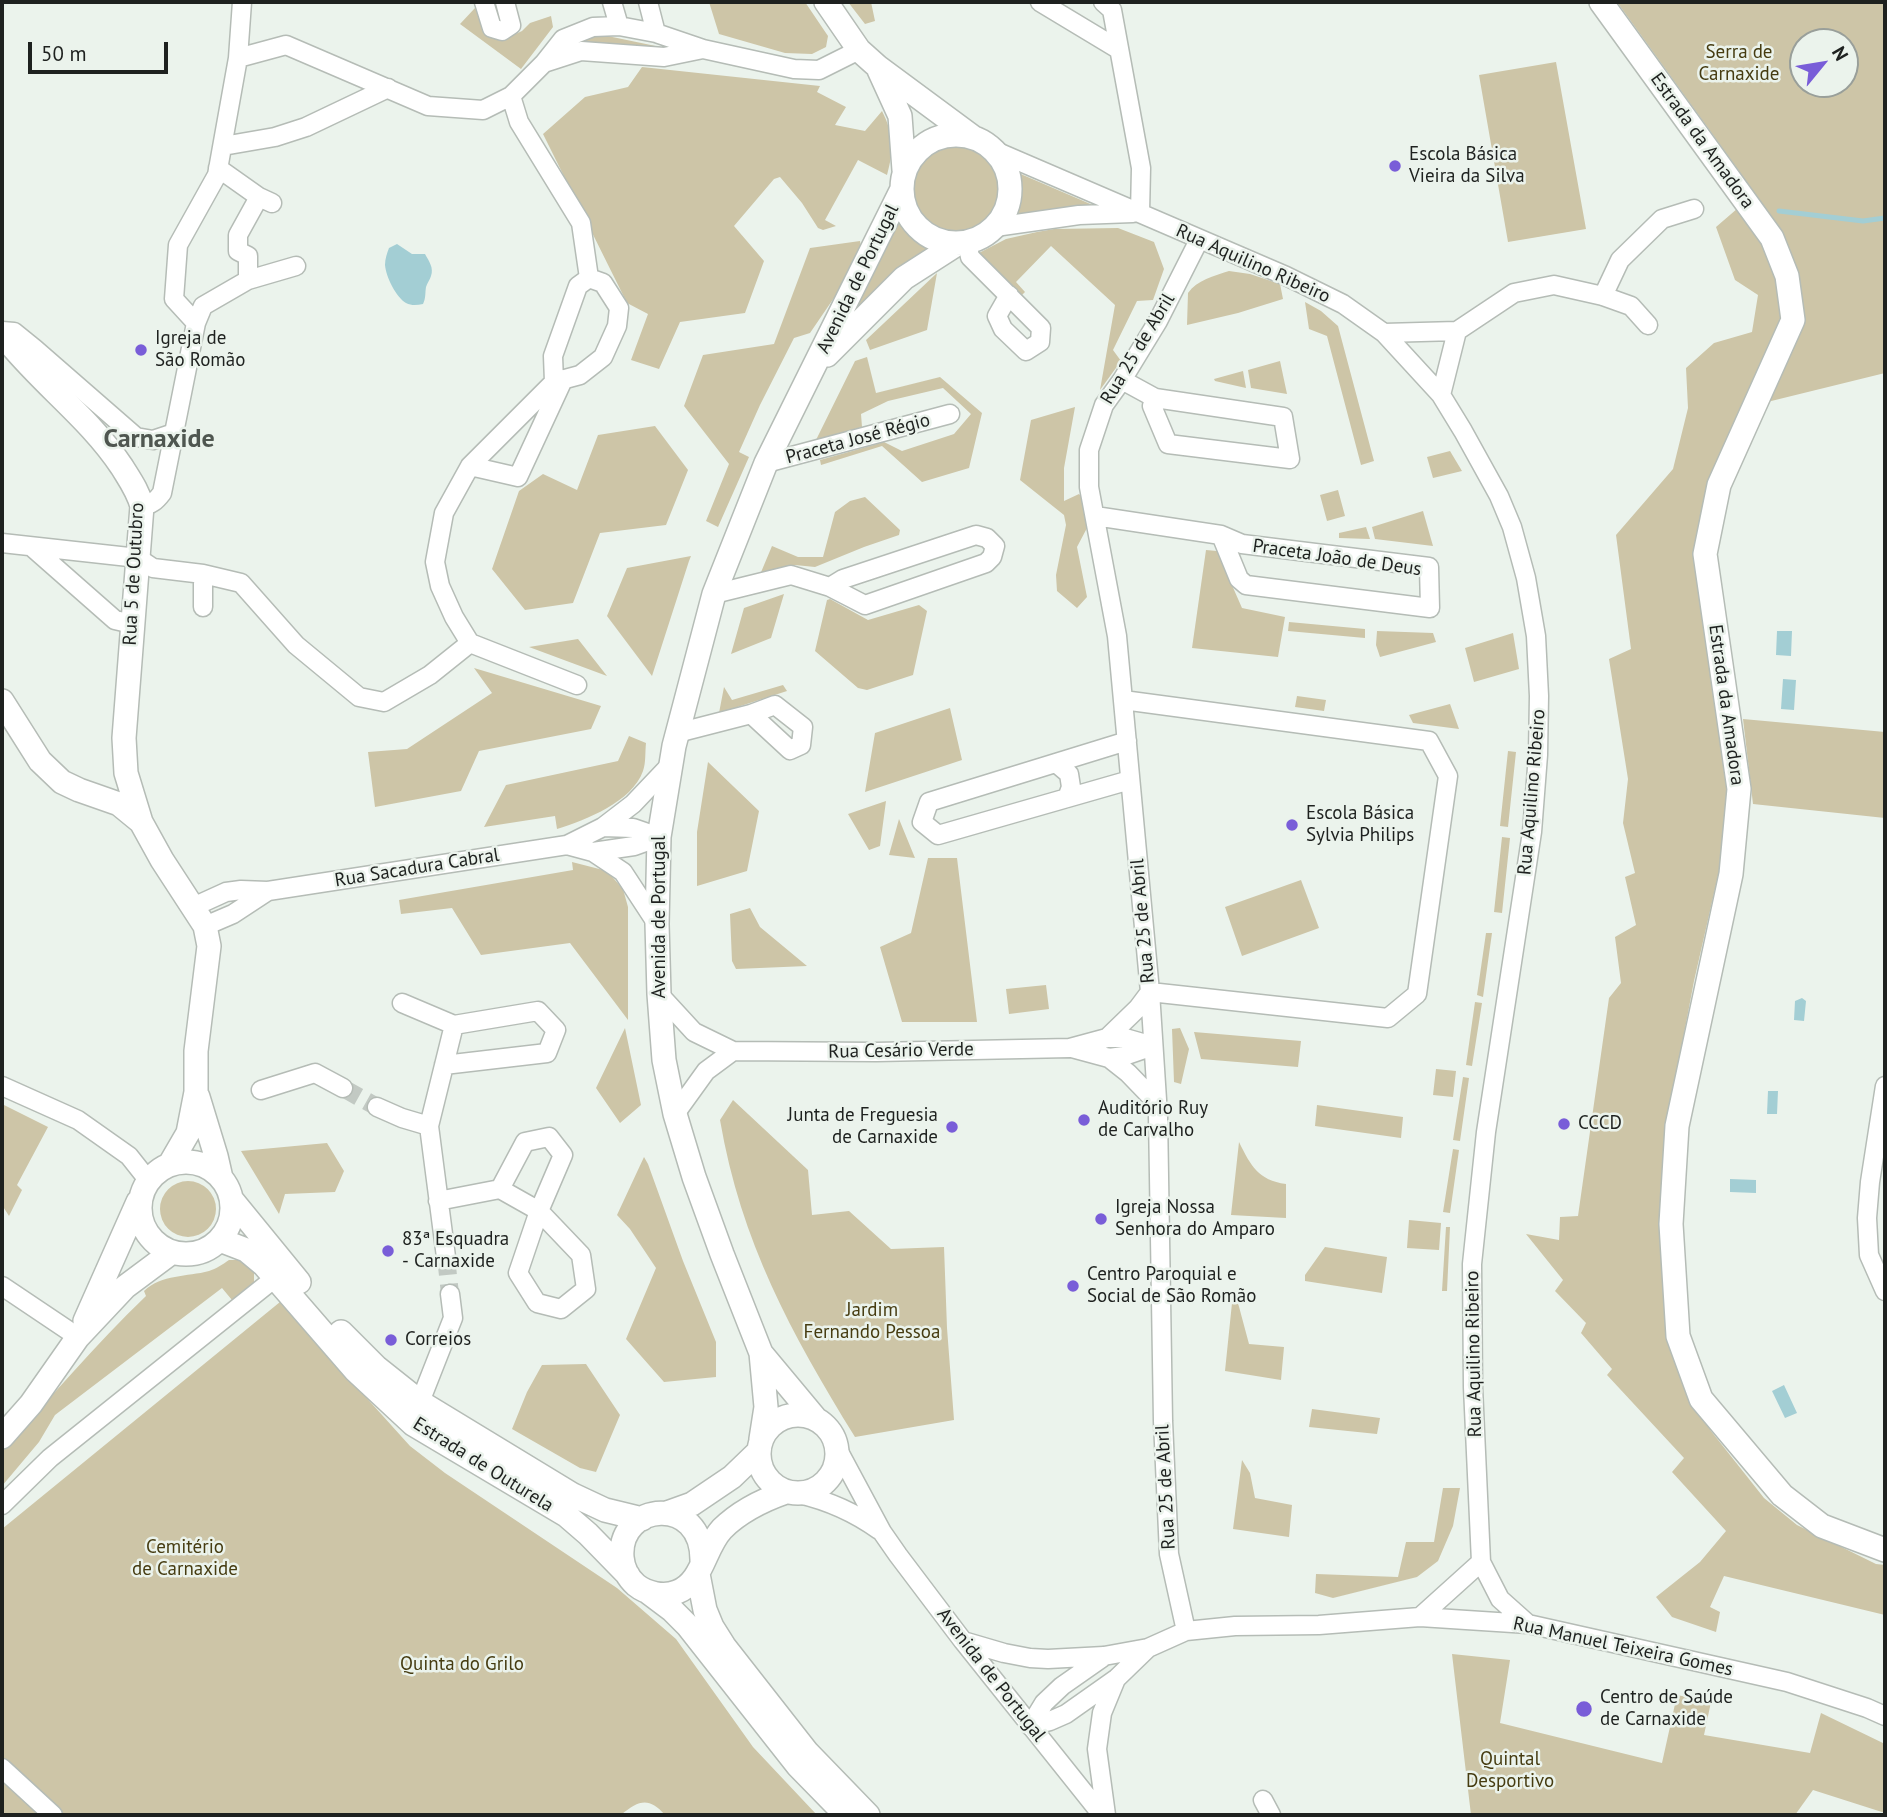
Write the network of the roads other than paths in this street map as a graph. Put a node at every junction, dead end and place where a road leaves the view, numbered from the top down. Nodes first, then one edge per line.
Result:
1 (242, 2) edge
2 (484, 2) edge
3 (505, 2) edge
4 (612, 2) edge
5 (648, 2) edge
6 (1040, 2) edge
7 (1103, 2) edge
8 (1601, 2) edge
9 (829, 5) edge
10 (619, 26) junction
11 (656, 33) junction
12 (704, 49) junction
13 (1118, 49) junction
14 (859, 50) junction
15 (238, 58) junction
16 (544, 63) junction
17 (878, 67) junction
18 (388, 88) junction
19 (510, 96) junction
20 (984, 144) junction
21 (223, 146) junction
22 (218, 167) junction
23 (903, 180) junction
24 (1694, 209) dead end
25 (1140, 213) junction
26 (995, 227) junction
27 (1199, 240) junction
28 (962, 243) junction
29 (296, 266) dead end
30 (589, 278) junction
31 (248, 280) junction
32 (1009, 295) dead end
33 (1602, 296) junction
34 (196, 323) junction
35 (1648, 325) dead end
36 (1457, 331) junction
37 (2, 333) edge
38 (1384, 333) junction
39 (815, 367) junction
40 (1122, 380) junction
41 (559, 381) junction
42 (1441, 395) junction
43 (1155, 398) junction
44 (950, 414) dead end
45 (174, 433) junction
46 (766, 463) junction
47 (470, 466) junction
48 (142, 506) junction
49 (1095, 516) junction
50 (1221, 535) junction
51 (2, 543) edge
52 (32, 547) junction
53 (138, 558) junction
54 (203, 574) junction
55 (830, 587) junction
56 (715, 594) junction
57 (203, 607) dead end
58 (132, 624) junction
59 (470, 643) junction
60 (577, 685) dead end
61 (1123, 699) junction
62 (2, 701) edge
63 (751, 714) dead end
64 (677, 733) junction
65 (1127, 741) junction
66 (125, 761) junction
67 (1056, 763) junction
68 (672, 764) junction
69 (1130, 780) junction
70 (79, 790) junction
71 (1067, 798) junction
72 (141, 822) junction
73 (603, 827) junction
74 (659, 837) junction
75 (566, 845) junction
76 (593, 852) junction
77 (199, 916) junction
78 (657, 924) junction
79 (1150, 992) junction
80 (659, 994) junction
81 (402, 1003) dead end
82 (454, 1026) junction
83 (1107, 1038) junction
84 (1153, 1046) junction
85 (1070, 1048) junction
86 (733, 1051) junction
87 (1109, 1058) junction
88 (444, 1065) junction
89 (2, 1086) edge
90 (1885, 1086) edge
91 (343, 1088) tunnel mouth
92 (261, 1090) dead end
93 (196, 1092) junction
94 (1156, 1102) junction
95 (377, 1107) tunnel mouth
96 (675, 1115) junction
97 (429, 1126) junction
98 (170, 1164) junction
99 (221, 1178) junction
100 (144, 1189) junction
101 (500, 1189) junction
102 (232, 1200) junction
103 (438, 1202) junction
104 (540, 1211) junction
105 (220, 1240) junction
106 (172, 1252) junction
107 (446, 1257) tunnel mouth
108 (275, 1278) junction
109 (2, 1286) edge
110 (1885, 1291) edge
111 (450, 1293) tunnel mouth
112 (78, 1337) junction
113 (761, 1353) junction
114 (420, 1402) junction
115 (817, 1419) junction
116 (2, 1437) edge
117 (760, 1445) junction
118 (838, 1450) junction
119 (793, 1493) junction
120 (2, 1505) edge
121 (667, 1513) junction
122 (642, 1519) junction
123 (882, 1532) junction
124 (1885, 1550) edge
125 (1481, 1562) junction
126 (700, 1568) junction
127 (628, 1575) junction
128 (648, 1592) junction
129 (1420, 1617) junction
130 (1528, 1624) junction
131 (1186, 1631) junction
132 (963, 1641) junction
133 (1148, 1648) junction
134 (1104, 1656) junction
135 (1117, 1678) junction
136 (1885, 1716) edge
137 (1030, 1726) junction
138 (2, 1768) edge
139 (53, 1815) edge
140 (846, 1815) edge
141 (867, 1815) edge
142 (1104, 1815) edge

1 - 15 street
2 - 3 street
4 - 10 street
5 - 11 street
6 - 13 street
7 - 13 street
8 - 124 street, Estrada da Amadora
9 - 14 street
10 - 11 street
10 - 16 street
11 - 12 street
12 - 14 street
12 - 16 street
13 - 25 street
14 - 17 street
15 - 18 street
15 - 21 street
16 - 19 street
17 - 20 street
17 - 23 street
18 - 19 street
18 - 21 street
19 - 30 street
20 - 23 street
20 - 25 street, Rua Aquilino Ribeiro
20 - 26 street
21 - 22 street
22 - 31 street
22 - 34 street
23 - 28 street
23 - 39 street, Avenida de Portugal
24 - 33 street
25 - 26 street, Rua Aquilino Ribeiro
25 - 27 street, Rua Aquilino Ribeiro
26 - 28 street
27 - 38 street, Rua Aquilino Ribeiro
27 - 40 street, Rua 25 de Abril
28 - 32 street
28 - 39 street, Avenida de Portugal
29 - 31 street
30 - 41 street
30 - 41 street
31 - 34 street
33 - 35 street
33 - 36 street
34 - 45 street
36 - 38 street
36 - 42 street
37 - 45 street
37 - 48 street, Rua 5 de Outubro
38 - 42 street, Rua Aquilino Ribeiro
39 - 46 street, Avenida de Portugal
40 - 43 street
40 - 49 street, Rua 25 de Abril
41 - 47 street
41 - 47 street
42 - 125 street, Rua Aquilino Ribeiro
43 - 43 street
44 - 46 street, Praceta José Régio
45 - 48 street
46 - 56 street, Avenida de Portugal
47 - 59 street
48 - 53 street, Rua 5 de Outubro
49 - 50 street, Praceta João de Deus
49 - 61 street, Rua 25 de Abril
50 - 50 street, Praceta João de Deus
51 - 52 street
52 - 53 street
52 - 58 street
53 - 54 street
53 - 58 street, Rua 5 de Outubro
54 - 57 street
54 - 59 street
55 - 55 street
55 - 56 street
56 - 64 street, Avenida de Portugal
58 - 66 street, Rua 5 de Outubro
59 - 60 street
61 - 65 street, Rua 25 de Abril
61 - 79 street
62 - 70 street
63 - 64 street
64 - 68 street, Avenida de Portugal
65 - 67 street
65 - 69 street, Rua 25 de Abril
66 - 70 street
66 - 72 street, Rua 5 de Outubro
67 - 71 street
67 - 71 street
68 - 73 street, Rua Sacadura Cabral
68 - 74 street, Avenida de Portugal
69 - 71 street
69 - 79 street, Rua 25 de Abril
70 - 72 street
72 - 77 street
73 - 74 street
73 - 75 street, Rua Sacadura Cabral
74 - 76 street, Rua Sacadura Cabral
74 - 78 street, Avenida de Portugal
75 - 76 street, Rua Sacadura Cabral
75 - 77 street, Rua Sacadura Cabral
76 - 78 street, Rua Sacadura Cabral
77 - 93 street
78 - 80 street, Avenida de Portugal
79 - 83 street, Rua Cesário Verde
79 - 84 street, Rua 25 de Abril
80 - 86 street, Rua Cesário Verde
80 - 96 street, Avenida de Portugal
81 - 82 street
82 - 88 street
82 - 88 street
83 - 84 street, Rua Cesário Verde
83 - 85 street, Rua Cesário Verde
84 - 87 street, Rua Cesário Verde
84 - 94 street, Rua 25 de Abril
85 - 86 street, Rua Cesário Verde
85 - 87 street, Rua Cesário Verde
86 - 96 street
87 - 94 street, Rua Cesário Verde
88 - 97 street
89 - 100 street
90 - 110 street
91 - 92 street
93 - 98 street
93 - 99 street
94 - 131 street, Rua 25 de Abril
95 - 97 street
96 - 113 street, Avenida de Portugal
97 - 103 street
98 - 99 street
98 - 100 street
99 - 102 street
100 - 106 street
100 - 112 street
101 - 103 street
101 - 104 street
101 - 104 street
102 - 105 street
102 - 114 street, Estrada de Outurela
103 - 107 street
104 - 104 street
105 - 106 street
105 - 108 street, Estrada de Outurela
106 - 112 street
108 - 120 street
108 - 127 street, Estrada de Outurela
109 - 112 street
111 - 114 street
112 - 116 street
113 - 115 street, Avenida de Portugal
113 - 117 street, Avenida de Portugal
114 - 122 street, Estrada de Outurela
115 - 117 street
115 - 118 street
117 - 119 street
117 - 121 street
118 - 119 street
118 - 123 street, Avenida de Portugal
119 - 123 street, Avenida de Portugal
119 - 126 street
121 - 122 street
121 - 126 street
122 - 127 street
123 - 132 street, Avenida de Portugal
125 - 129 street
125 - 130 street, Rua Aquilino Ribeiro
126 - 128 street
126 - 141 street
127 - 128 street
128 - 140 street
129 - 130 street, Rua Manuel Teixeira Gomes
129 - 131 street, Rua Manuel Teixeira Gomes
130 - 136 street, Rua Manuel Teixeira Gomes
131 - 133 street, Rua Manuel Teixeira Gomes
132 - 134 street, Rua Manuel Teixeira Gomes
132 - 137 street, Avenida de Portugal
133 - 134 street, Rua Manuel Teixeira Gomes
133 - 135 street, Rua Manuel Teixeira Gomes
134 - 137 street, Rua Manuel Teixeira Gomes
135 - 137 street, Rua Manuel Teixeira Gomes
135 - 142 street, Rua Manuel Teixeira Gomes
137 - 142 street, Avenida de Portugal
138 - 139 street

